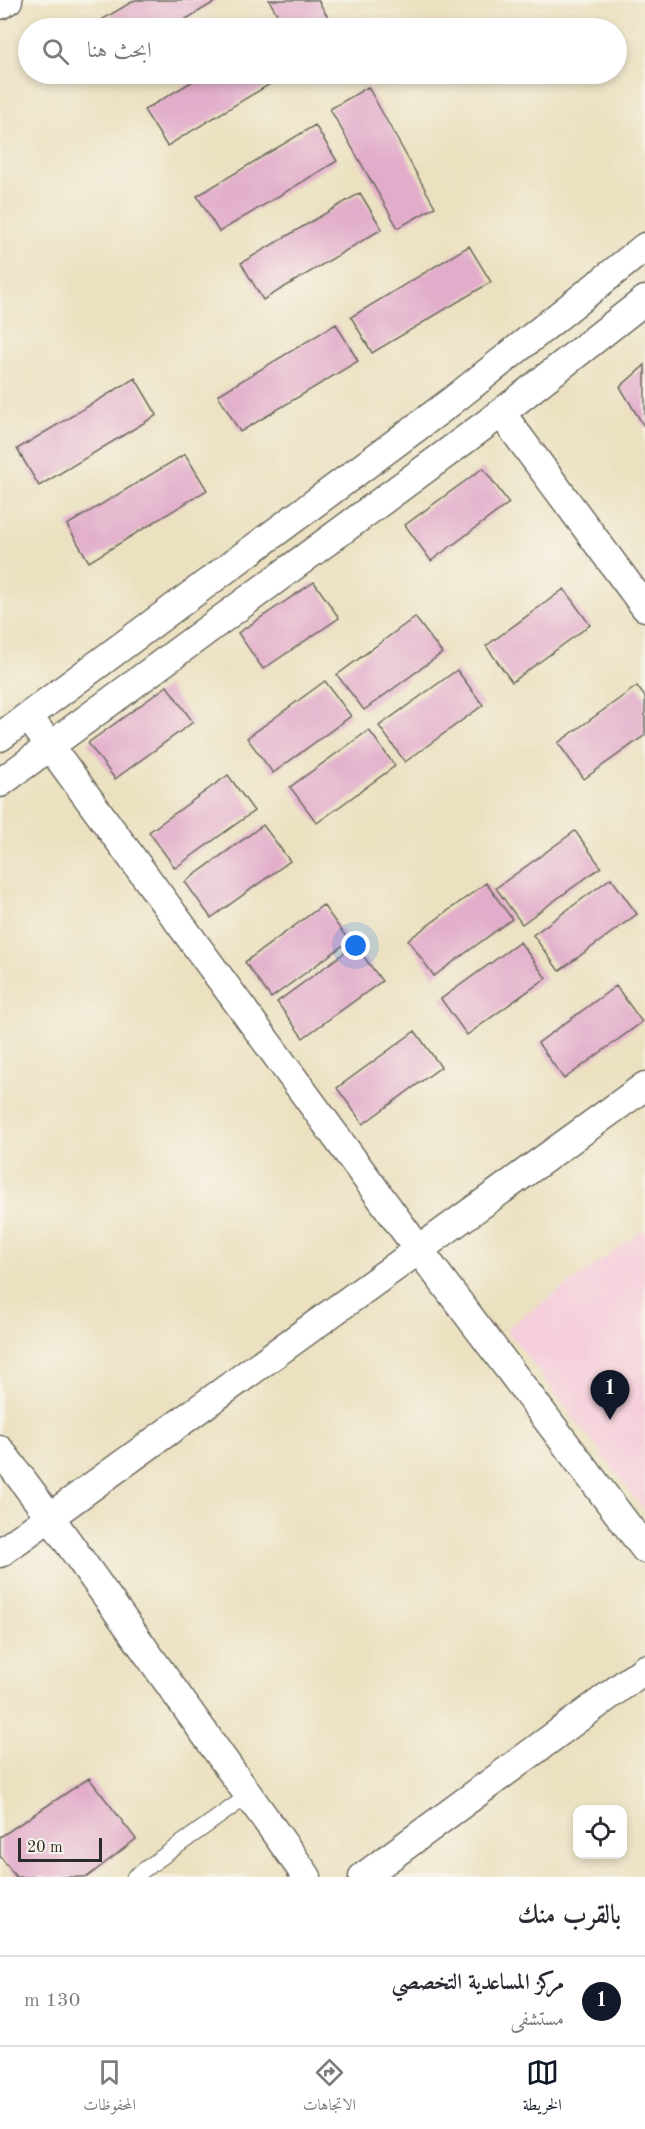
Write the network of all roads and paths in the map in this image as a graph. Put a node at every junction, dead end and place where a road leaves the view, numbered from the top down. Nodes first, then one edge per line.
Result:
1 (8, 0) edge
2 (0, 5) edge
3 (645, 247) edge
4 (645, 300) edge
5 (501, 413) junction
6 (645, 607) edge
7 (28, 716) junction
8 (0, 737) edge
9 (51, 746) junction
10 (0, 783) edge
11 (645, 1086) edge
12 (419, 1250) junction
13 (0, 1450) edge
14 (50, 1517) junction
15 (645, 1549) edge
16 (0, 1553) edge
17 (645, 1669) edge
18 (249, 1795) junction
19 (134, 1877) edge
20 (307, 1877) edge
21 (363, 1877) edge

1 - 2 street
3 - 7 street
4 - 5 street
5 - 6 street
5 - 9 street
7 - 8 street
7 - 9 street
9 - 10 street
9 - 12 street
11 - 12 street
12 - 14 street
12 - 15 street
13 - 14 street
14 - 16 street
14 - 18 street
17 - 21 street
18 - 19 lane
18 - 20 street

